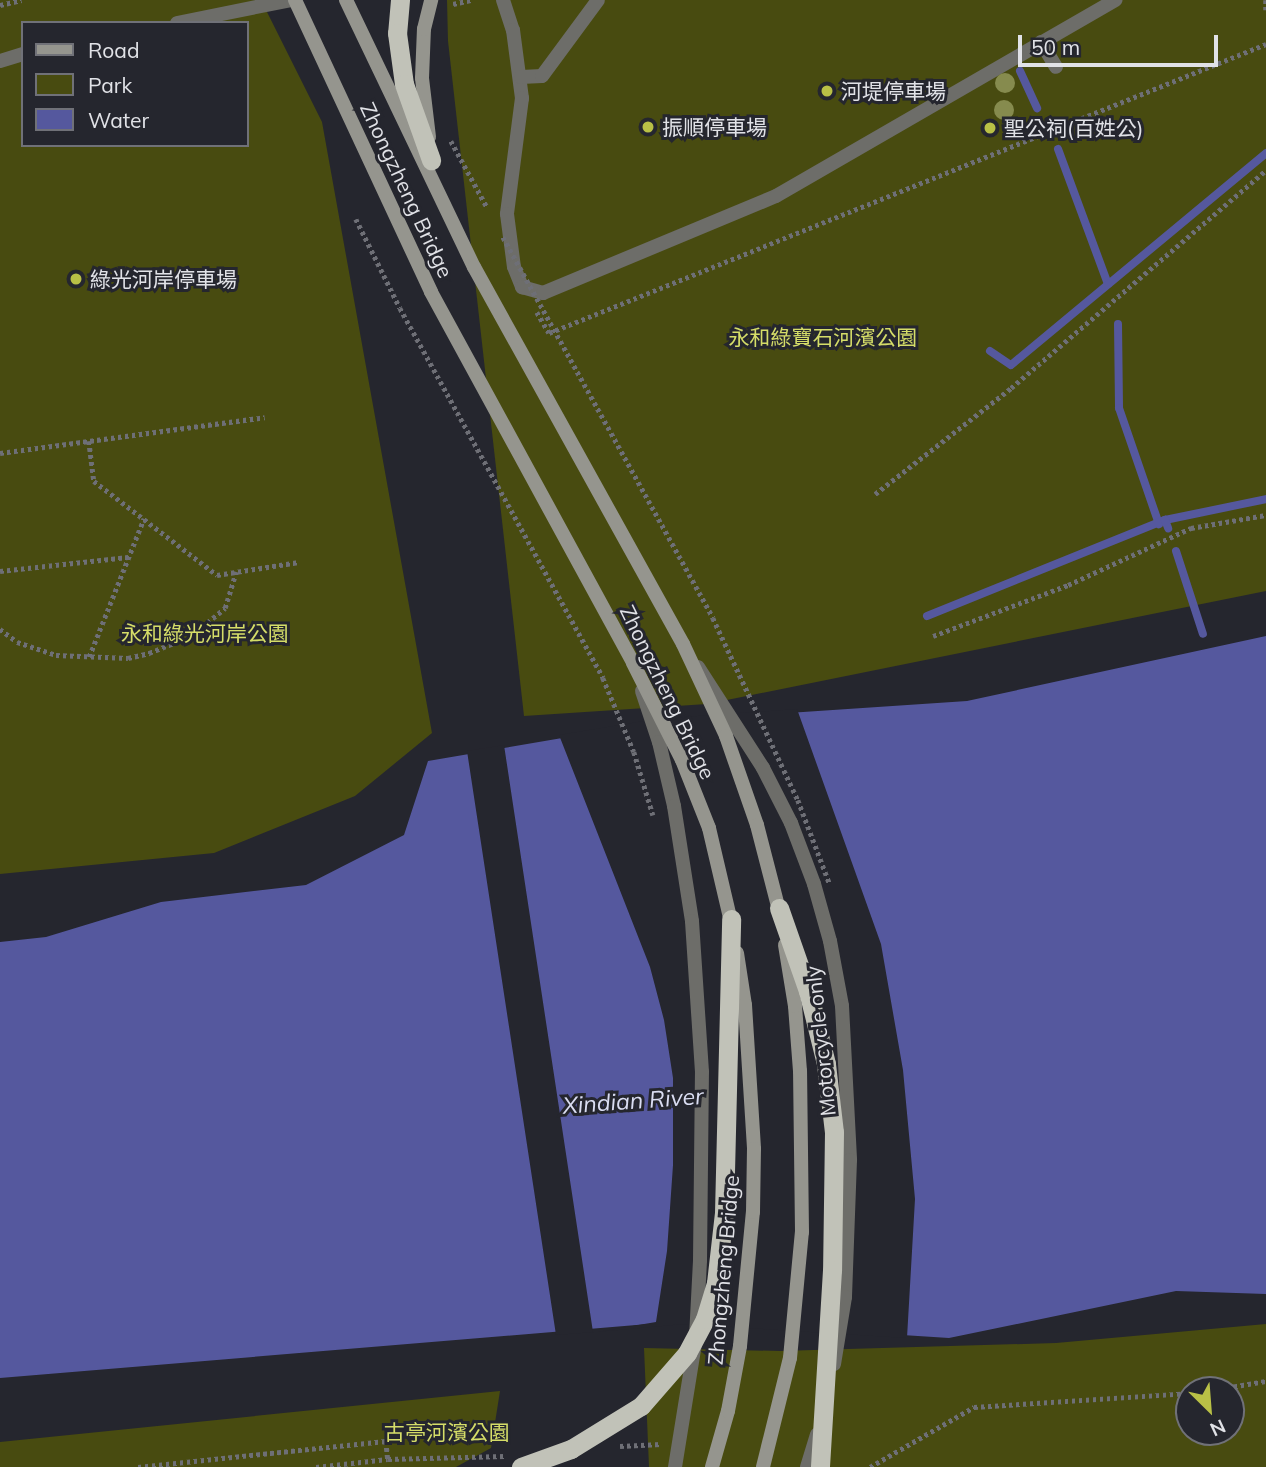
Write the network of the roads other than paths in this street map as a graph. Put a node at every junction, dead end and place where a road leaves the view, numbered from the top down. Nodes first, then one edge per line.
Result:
1 (293, 0) edge
2 (346, 0) edge
3 (400, 0) edge
4 (432, 0) edge
5 (503, 0) edge
6 (598, 0) edge
7 (1115, 0) edge
8 (187, 21) edge
9 (1041, 42) junction
10 (21, 55) edge
11 (0, 61) edge
12 (1056, 67) dead end
13 (521, 77) junction
14 (431, 160) junction
15 (474, 267) junction
16 (683, 644) junction
17 (633, 663) junction
18 (779, 908) junction
19 (731, 919) junction
20 (521, 1467) edge
21 (675, 1467) edge
22 (712, 1467) edge
23 (764, 1467) edge
24 (807, 1467) edge
25 (820, 1467) edge

1 - 8 lane
1 - 17 main road, Zhongzheng Bridge
2 - 15 main road, Zhongzheng Bridge
3 - 14 highway
4 - 14 main road
5 - 13 lane
6 - 13 lane
7 - 9 lane
9 - 12 lane
9 - 13 lane
10 - 11 lane
14 - 15 main road
15 - 16 main road, Zhongzheng Bridge
16 - 18 main road, Zhongzheng Bridge
16 - 24 lane, Motorcycle only, bridge
17 - 19 main road, Zhongzheng Bridge
17 - 21 lane, bridge
18 - 23 main road, Zhongzheng Bridge, bridge
18 - 25 highway, bridge
19 - 20 highway, bridge
19 - 22 main road, Zhongzheng Bridge, bridge

